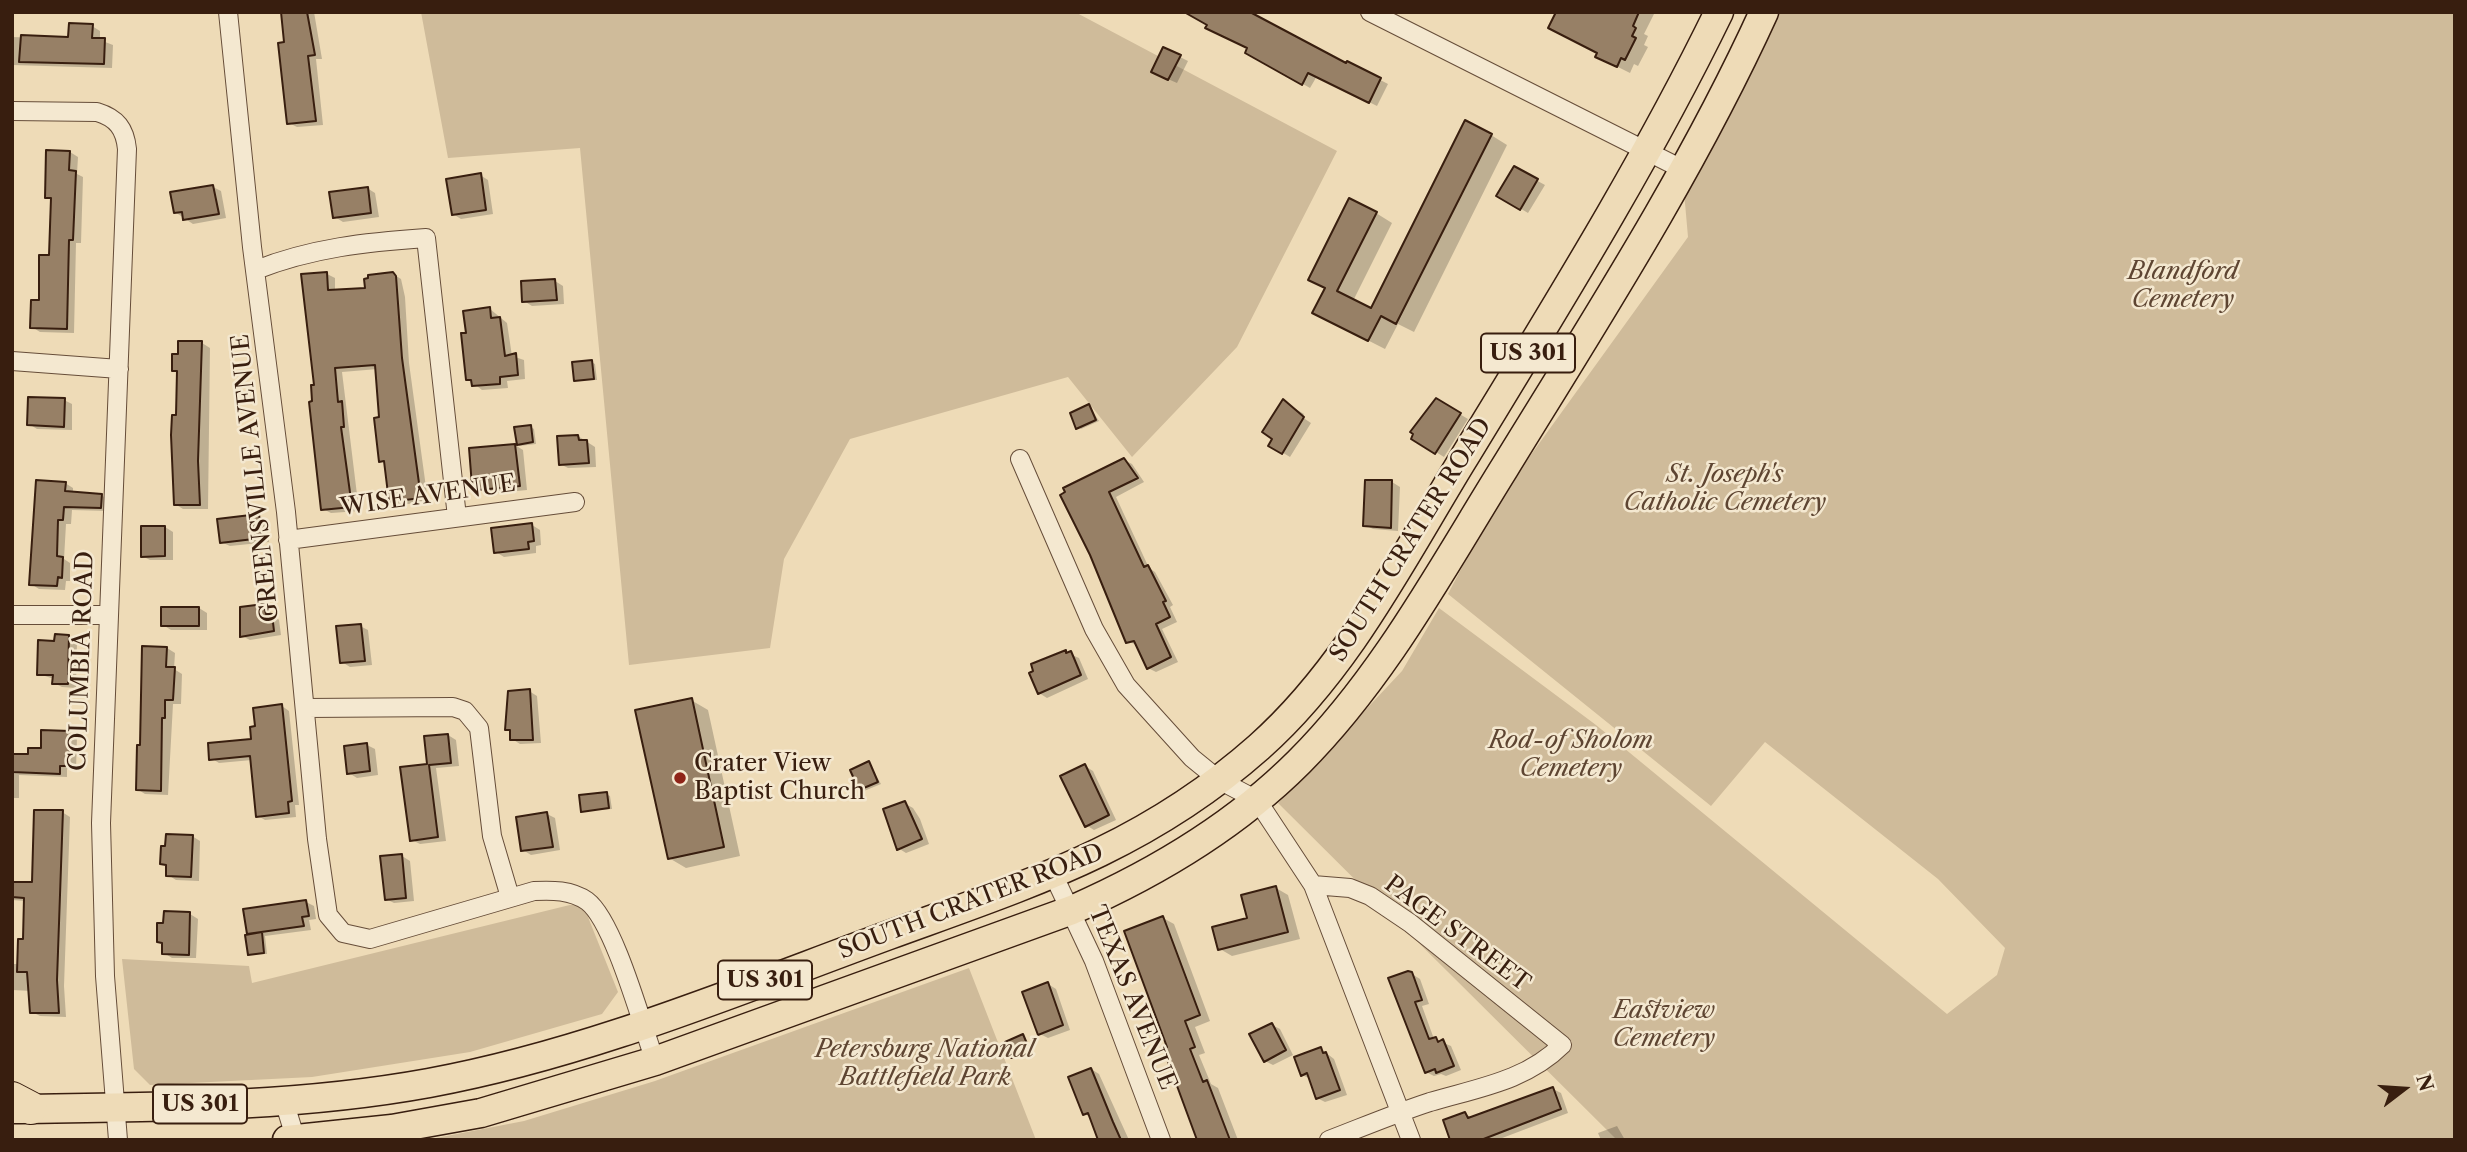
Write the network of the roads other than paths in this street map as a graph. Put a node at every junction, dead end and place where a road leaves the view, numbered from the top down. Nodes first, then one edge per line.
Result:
1 (228, 12) edge
2 (1370, 12) edge
3 (1719, 12) edge
4 (1757, 15) edge
5 (12, 111) edge
6 (1648, 152) junction
7 (1682, 169) junction
8 (256, 270) junction
9 (12, 361) edge
10 (120, 369) junction
11 (1020, 459) dead end
12 (575, 502) dead end
13 (457, 517) junction
14 (288, 540) junction
15 (12, 615) edge
16 (109, 615) junction
17 (306, 708) junction
18 (1219, 780) junction
19 (1257, 800) junction
20 (1054, 876) junction
21 (1312, 885) junction
22 (510, 897) junction
23 (1072, 910) junction
24 (641, 1023) junction
25 (655, 1061) junction
26 (284, 1101) junction
27 (19, 1105) edge
28 (117, 1106) junction
29 (1401, 1113) junction
30 (296, 1139) edge
31 (118, 1140) edge
32 (286, 1140) edge
33 (1161, 1140) edge
34 (1329, 1140) edge
35 (1411, 1140) edge

1 - 8 street, GREENSVILLE AVENUE
2 - 6 street
3 - 6 main road, SOUTH CRATER ROAD / US 301
4 - 7 main road, SOUTH CRATER ROAD / US 301
5 - 10 street, COLUMBIA ROAD
6 - 7 street
6 - 18 main road, SOUTH CRATER ROAD / US 301
7 - 19 main road, SOUTH CRATER ROAD / US 301
8 - 13 street
8 - 14 street, GREENSVILLE AVENUE
9 - 10 street
10 - 16 street, COLUMBIA ROAD
11 - 18 street
12 - 13 street, WISE AVENUE
13 - 14 street, WISE AVENUE
14 - 17 street, GREENSVILLE AVENUE
15 - 16 street
16 - 28 street, COLUMBIA ROAD
17 - 22 street
17 - 22 street, GREENSVILLE AVENUE
18 - 19 street
18 - 20 main road, SOUTH CRATER ROAD / US 301
19 - 21 street
19 - 23 main road, SOUTH CRATER ROAD / US 301
20 - 23 street, TEXAS AVENUE
20 - 24 main road, SOUTH CRATER ROAD / US 301
21 - 29 street
21 - 29 street, PAGE STREET
22 - 24 street
23 - 25 main road, SOUTH CRATER ROAD / US 301
23 - 33 street, TEXAS AVENUE
24 - 25 street
24 - 26 main road, SOUTH CRATER ROAD / US 301
25 - 30 main road, SOUTH CRATER ROAD / US 301
26 - 28 main road, SOUTH CRATER ROAD / US 301
26 - 30 street
27 - 28 main road, SOUTH CRATER ROAD / US 301
28 - 31 street, COLUMBIA ROAD
29 - 34 street
29 - 35 street
30 - 32 main road, SOUTH CRATER ROAD / US 301

